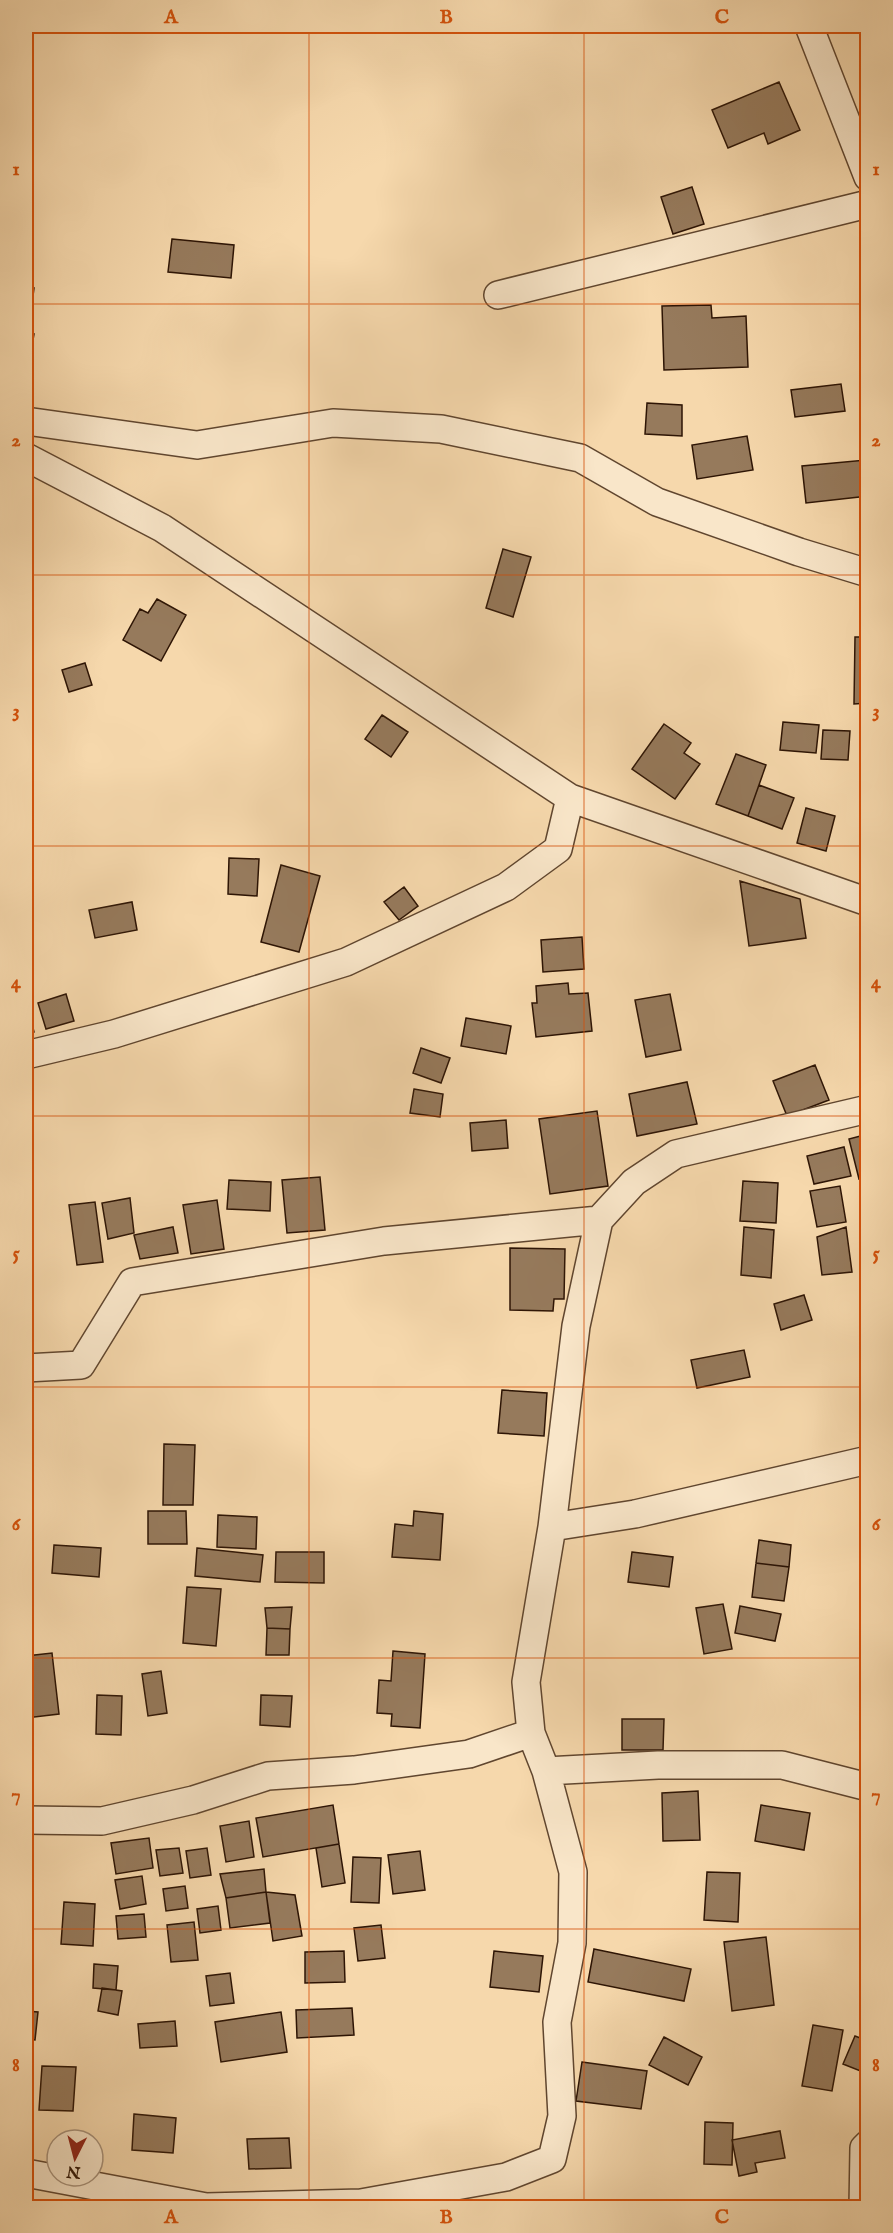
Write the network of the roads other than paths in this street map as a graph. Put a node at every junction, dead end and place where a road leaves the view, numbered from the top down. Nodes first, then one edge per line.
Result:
1 (809, 26) edge
2 (867, 177) edge
3 (867, 204) edge
4 (498, 295) dead end
5 (26, 421) edge
6 (26, 457) edge
7 (867, 573) edge
8 (570, 798) junction
9 (867, 902) edge
10 (26, 1055) edge
11 (867, 1109) edge
12 (599, 1220) junction
13 (26, 1368) edge
14 (867, 1460) edge
15 (552, 1527) junction
16 (531, 1732) junction
17 (546, 1772) junction
18 (867, 1787) edge
19 (26, 1820) edge
20 (867, 2144) edge
21 (26, 2173) edge
22 (863, 2208) edge

1 - 2 street
3 - 4 street
5 - 7 street
6 - 8 street
8 - 9 street
8 - 10 street
11 - 12 street
12 - 13 street
12 - 15 street
14 - 15 street
15 - 16 street
16 - 17 street
16 - 19 street
17 - 18 street
17 - 21 street
20 - 22 street

